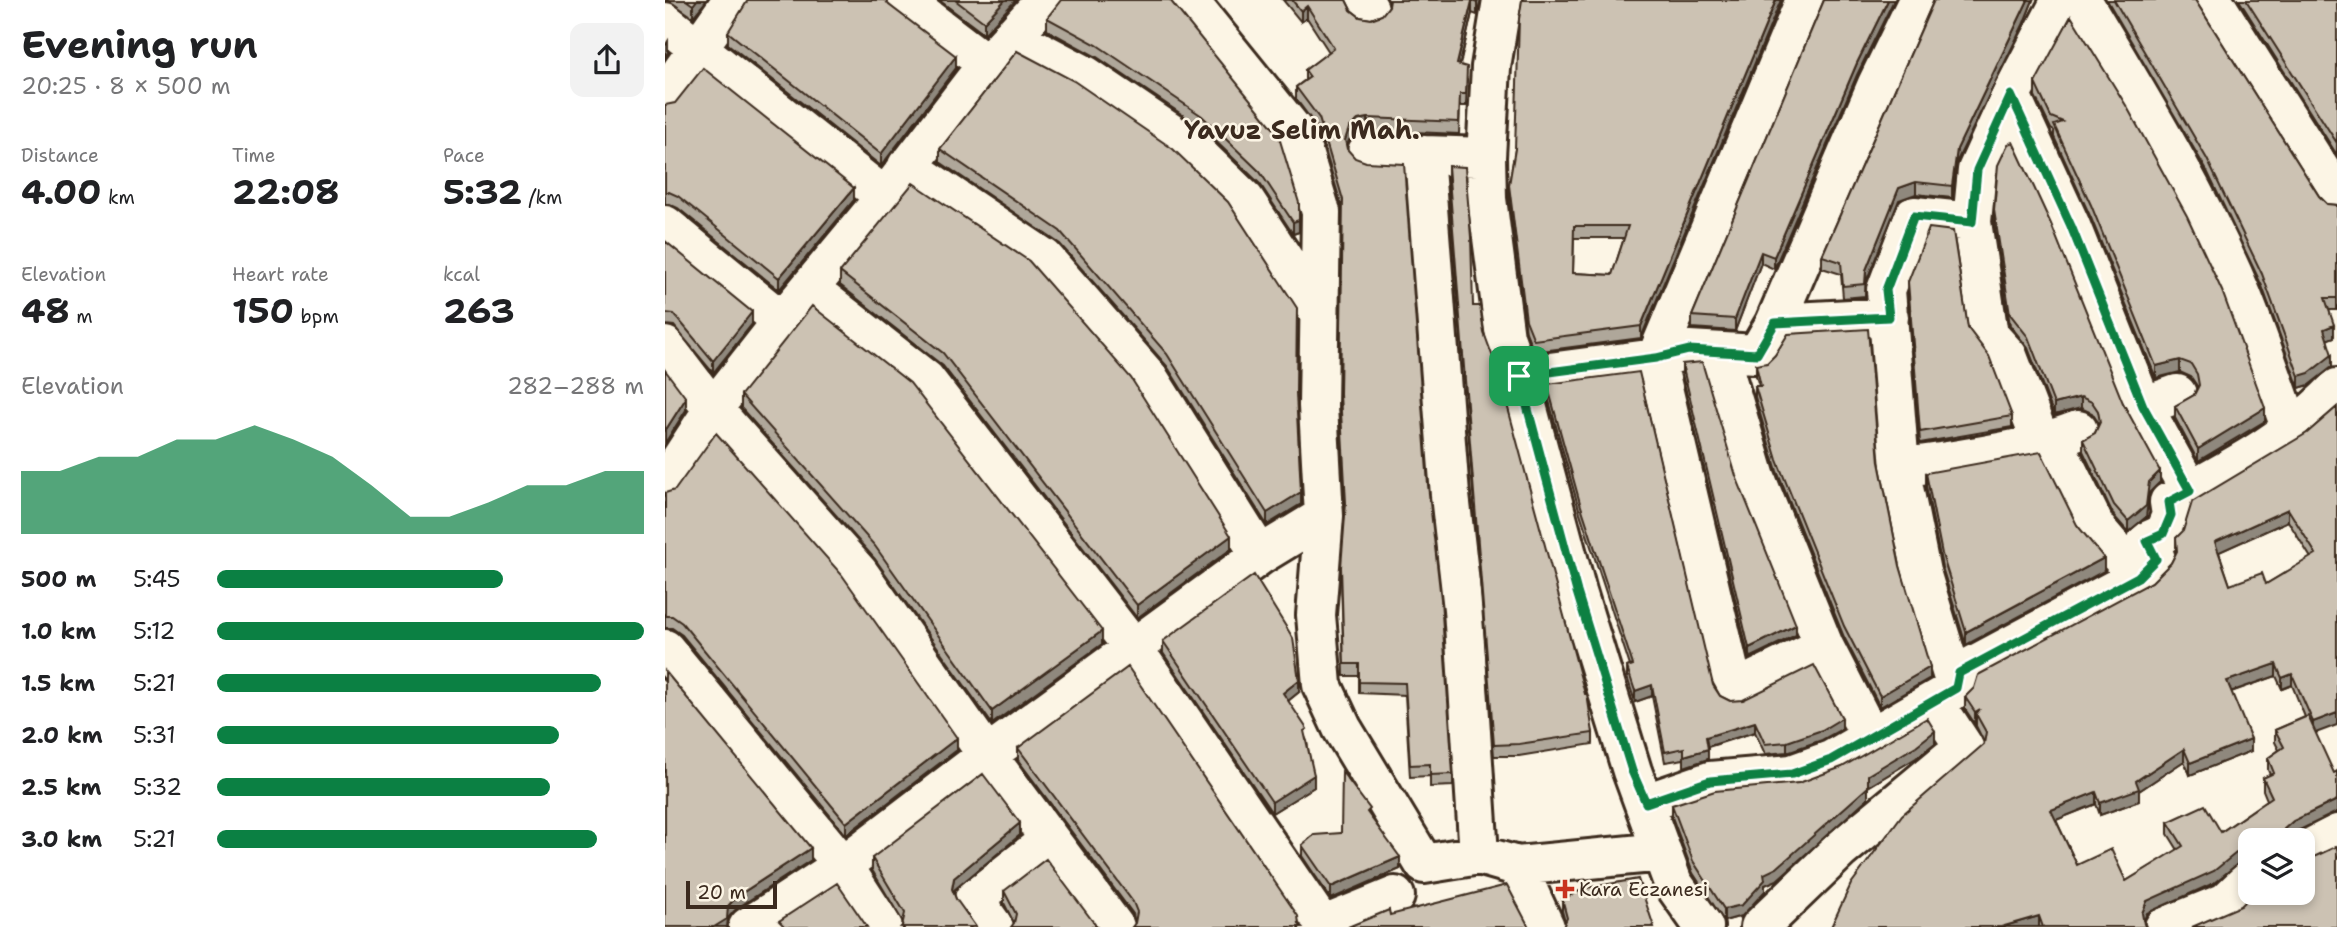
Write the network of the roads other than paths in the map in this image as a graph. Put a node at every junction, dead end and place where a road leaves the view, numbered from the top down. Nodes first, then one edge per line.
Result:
1 (732, 0) edge
2 (903, 0) edge
3 (1045, 0) edge
4 (1188, 0) edge
5 (1502, 0) edge
6 (1805, 0) edge
7 (1918, 0) edge
8 (2061, 0) edge
9 (2082, 0) edge
10 (2213, 0) edge
11 (665, 22) edge
12 (699, 48) junction
13 (999, 50) junction
14 (665, 95) edge
15 (2011, 95) junction
16 (1367, 152) dead end
17 (1424, 155) junction
18 (1486, 157) junction
19 (907, 166) junction
20 (2337, 196) edge
21 (885, 197) junction
22 (1972, 222) junction
23 (665, 225) edge
24 (810, 289) junction
25 (1317, 310) junction
26 (1889, 317) junction
27 (782, 321) junction
28 (1775, 323) junction
29 (665, 346) edge
30 (1719, 353) junction
31 (1656, 358) junction
32 (1519, 376) junction
33 (2337, 388) edge
34 (713, 409) junction
35 (2291, 430) junction
36 (2057, 437) junction
37 (669, 468) edge
38 (1900, 468) junction
39 (2190, 491) junction
40 (1324, 516) junction
41 (1261, 555) junction
42 (2138, 577) junction
43 (1824, 646) junction
44 (665, 649) edge
45 (1134, 649) junction
46 (1956, 688) junction
47 (1870, 736) junction
48 (986, 755) junction
49 (1646, 803) junction
50 (2337, 834) edge
51 (1049, 839) junction
52 (2315, 846) edge
53 (1662, 852) junction
54 (1479, 855) junction
55 (1424, 864) junction
56 (843, 865) junction
57 (1517, 866) junction
58 (2238, 890) edge
59 (1399, 912) edge
60 (1320, 926) edge
61 (748, 927) edge
62 (883, 927) edge
63 (994, 927) edge
64 (1115, 927) edge
65 (1545, 927) edge
66 (1704, 927) edge
67 (1760, 927) edge
68 (2164, 927) edge

1 - 12 street
2 - 13 street
3 - 13 street
4 - 25 street
5 - 18 street
6 - 31 street
7 - 28 street
8 - 15 street
9 - 35 street
10 - 20 street
11 - 12 street
12 - 14 street
12 - 21 street
13 - 19 street
13 - 25 street
15 - 22 street
15 - 39 street
16 - 17 street
17 - 18 street
17 - 54 street
18 - 32 street
19 - 21 street
19 - 41 street
21 - 24 street
22 - 26 street
22 - 36 street
23 - 27 street
24 - 27 street
24 - 45 street
25 - 40 street
26 - 28 street
26 - 38 street
27 - 34 street
28 - 30 street
29 - 34 street
30 - 31 street
30 - 43 street
31 - 32 street
31 - 43 street
32 - 49 street
33 - 35 street
34 - 37 street
34 - 48 street
35 - 39 street
36 - 38 street
36 - 42 street
38 - 46 street
39 - 42 street
40 - 41 street
40 - 55 street
41 - 45 street
42 - 46 street
43 - 47 street
44 - 56 street
45 - 48 street
45 - 60 street
46 - 47 street
46 - 67 street
47 - 49 street
48 - 51 street
48 - 56 street
49 - 53 street
50 - 52 street
51 - 63 street
51 - 64 street
53 - 57 street
53 - 66 street
54 - 55 street
54 - 57 street
55 - 59 street
56 - 61 street
56 - 62 street
57 - 65 street
58 - 68 street
59 - 60 street

